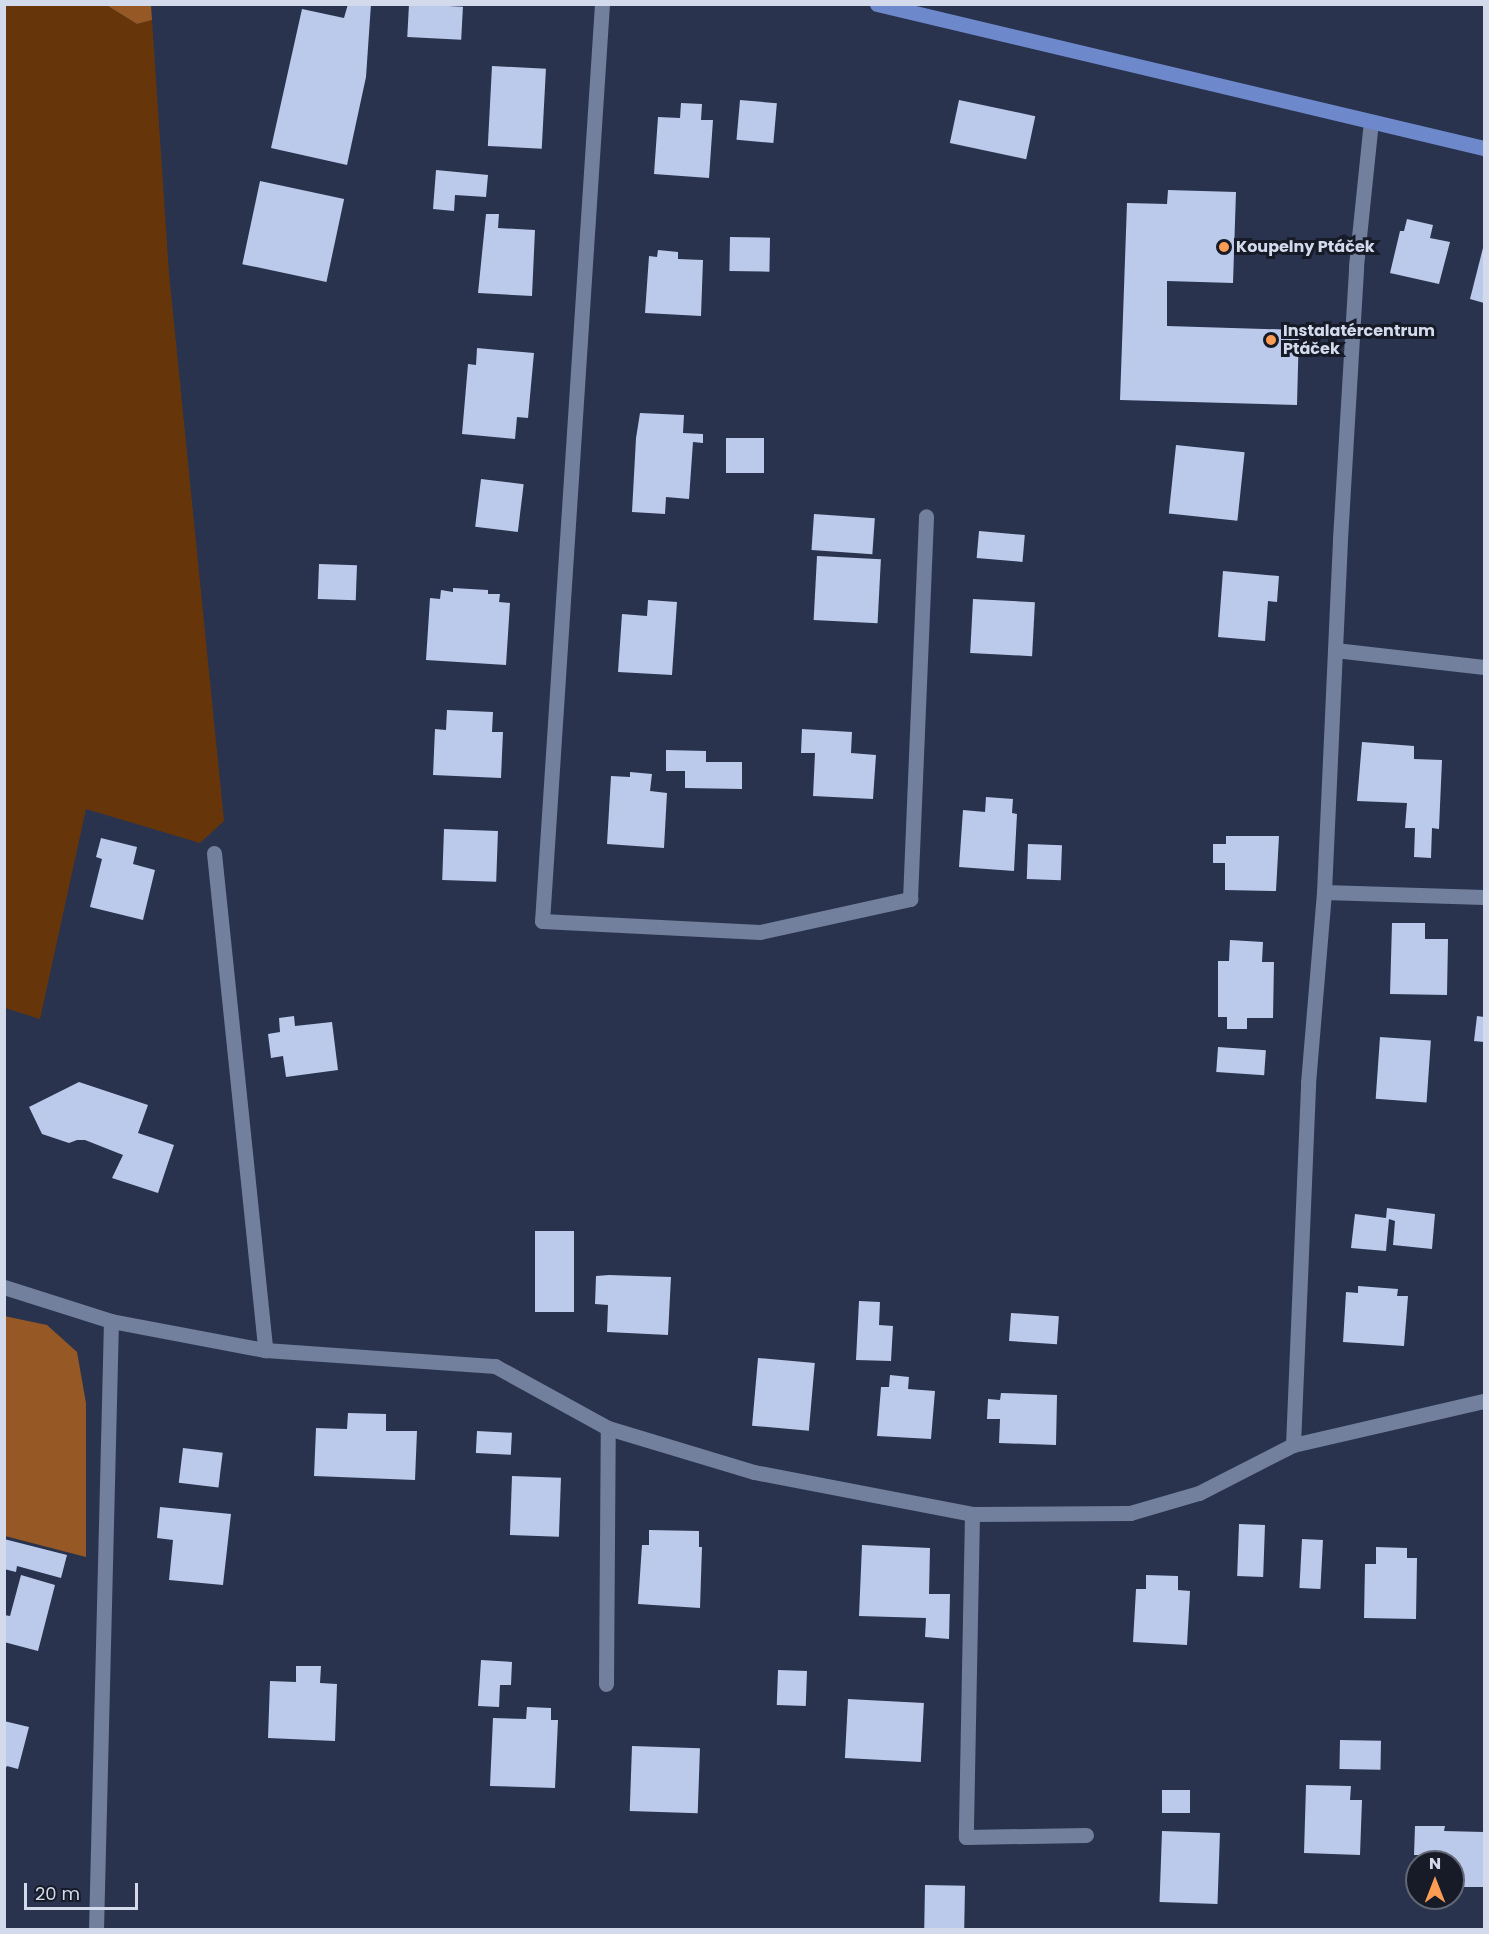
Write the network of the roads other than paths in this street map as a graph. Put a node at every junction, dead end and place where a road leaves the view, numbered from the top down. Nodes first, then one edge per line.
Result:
1 (603, 4) edge
2 (877, 4) edge
3 (1371, 122) junction
4 (1485, 148) edge
5 (926, 516) dead end
6 (1335, 650) junction
7 (1485, 668) edge
8 (214, 853) dead end
9 (1324, 892) junction
10 (1485, 897) edge
11 (4, 1287) edge
12 (111, 1321) junction
13 (266, 1350) junction
14 (1485, 1401) edge
15 (608, 1428) junction
16 (1293, 1445) junction
17 (972, 1514) junction
18 (606, 1684) dead end
19 (1086, 1834) dead end
20 (96, 1929) edge

1 - 5 street
2 - 3 main road
3 - 4 main road
3 - 6 street
6 - 7 street
6 - 9 street
8 - 13 street
9 - 10 street
9 - 16 street
11 - 12 street
12 - 13 street
12 - 20 street
13 - 15 street
14 - 16 street
15 - 17 street
15 - 18 street
16 - 17 street
17 - 19 street

